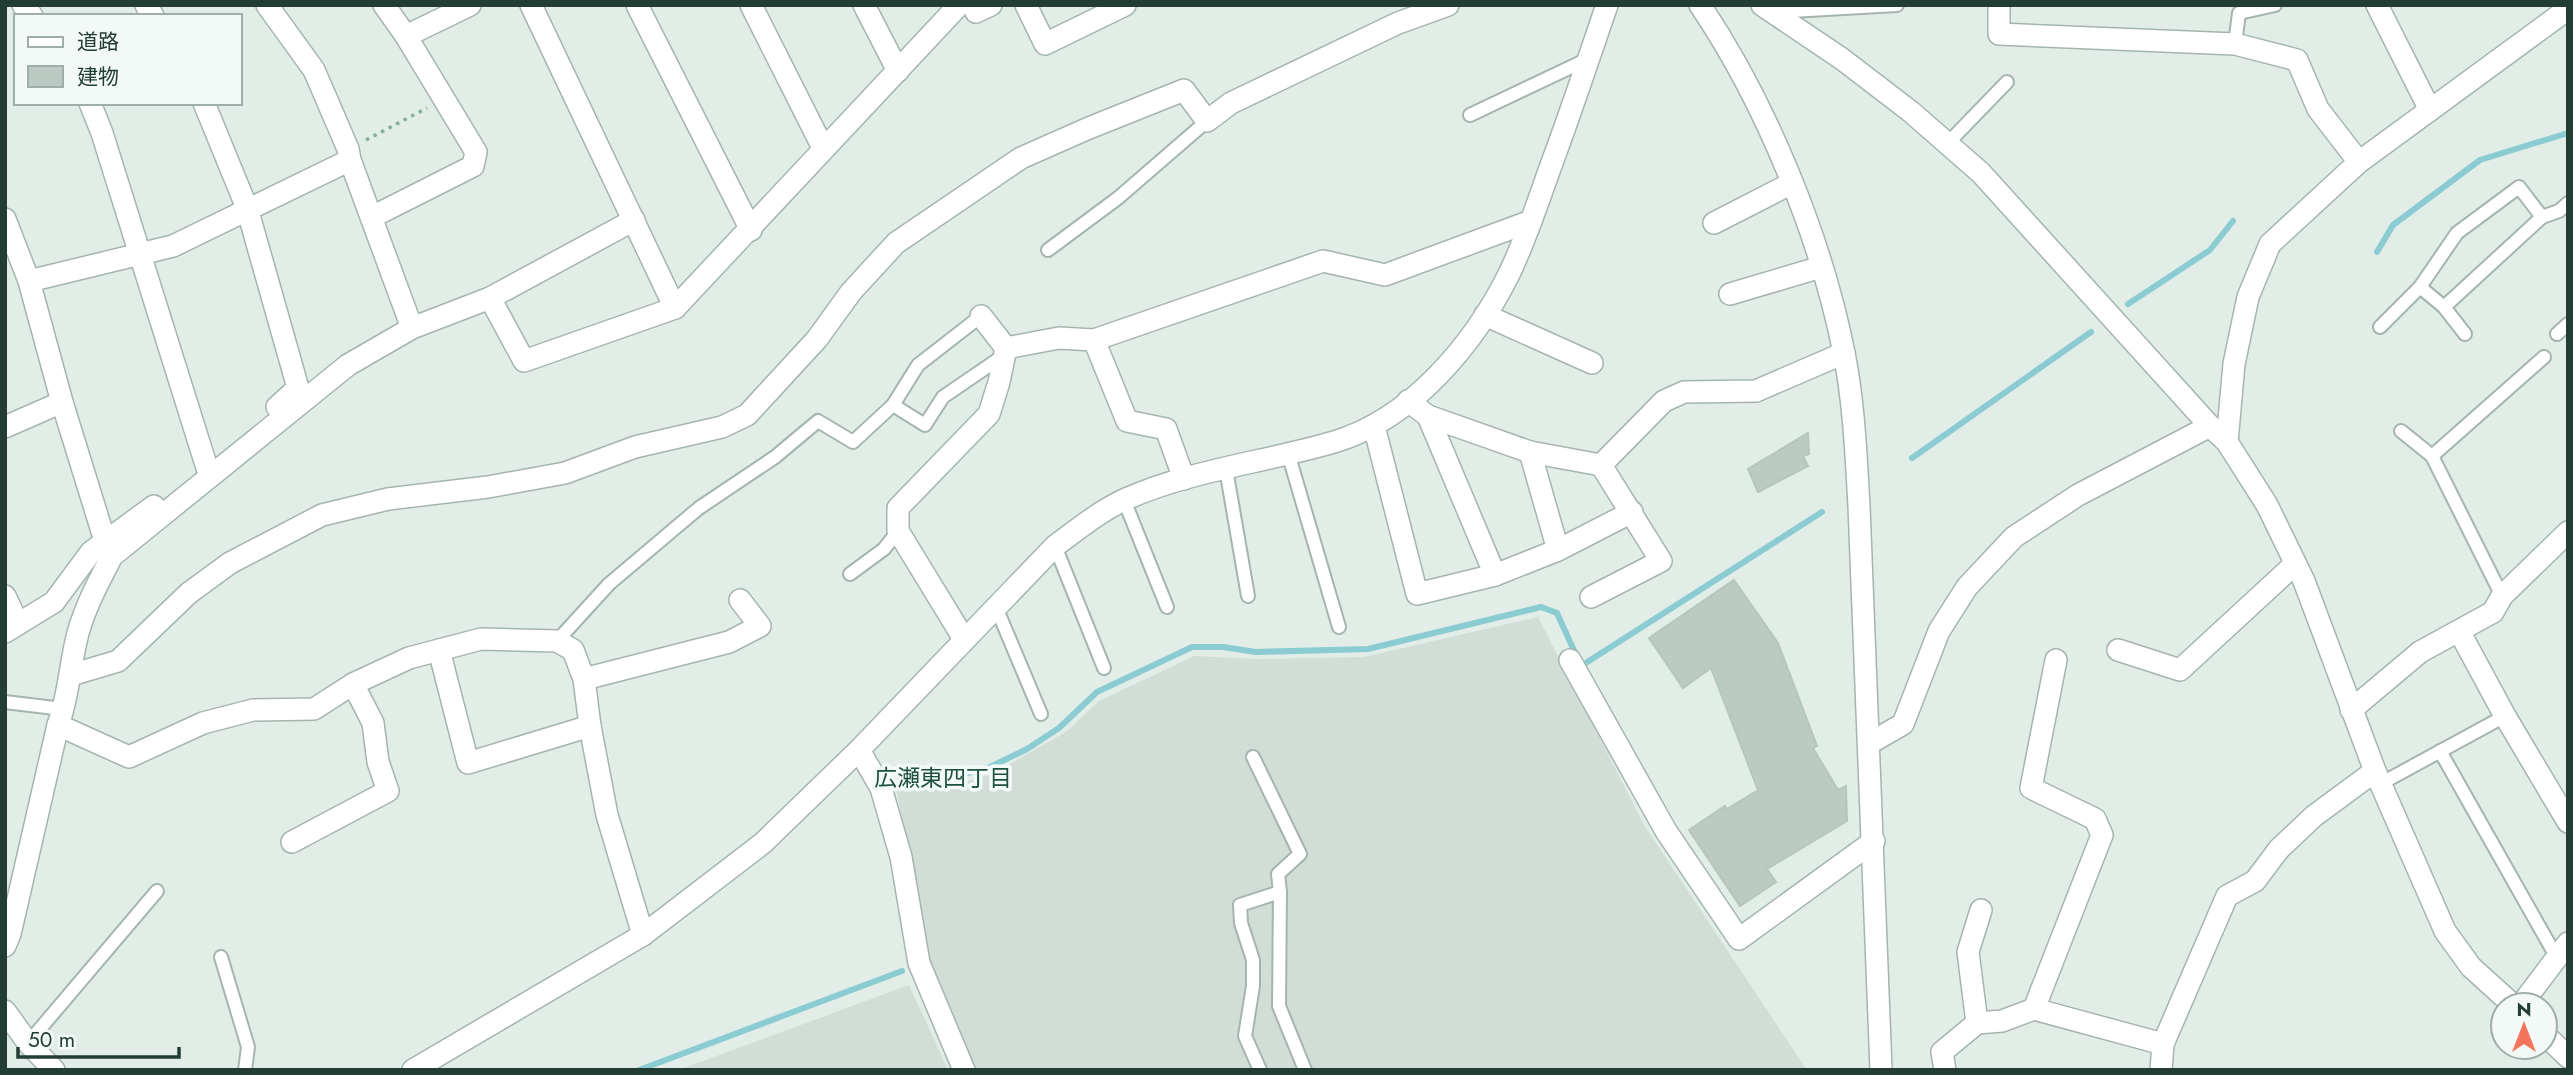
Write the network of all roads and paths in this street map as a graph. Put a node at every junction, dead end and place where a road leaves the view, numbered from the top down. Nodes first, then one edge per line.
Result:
1 (267, 5) edge
2 (384, 5) edge
3 (470, 5) edge
4 (531, 5) edge
5 (637, 5) edge
6 (751, 5) edge
7 (864, 5) edge
8 (959, 5) edge
9 (973, 5) edge
10 (991, 5) edge
11 (1026, 5) edge
12 (1125, 5) edge
13 (1448, 5) edge
14 (1607, 5) edge
15 (1700, 5) edge
16 (1897, 5) edge
17 (1998, 5) edge
18 (2275, 5) edge
19 (2377, 5) edge
20 (1768, 9) edge
21 (2568, 9) edge
22 (406, 36) junction
23 (2235, 44) junction
24 (1588, 59) junction
25 (898, 71) junction
26 (2007, 82) dead end
27 (91, 105) edge
28 (205, 105) edge
29 (2430, 110) junction
30 (1469, 115) dead end
31 (1207, 121) junction
32 (1947, 144) junction
33 (824, 148) junction
34 (350, 160) junction
35 (2359, 162) junction
36 (1792, 183) junction
37 (247, 208) junction
38 (2565, 211) edge
39 (372, 217) junction
40 (2542, 217) junction
41 (5, 219) edge
42 (634, 220) junction
43 (1531, 221) junction
44 (1714, 223) dead end
45 (751, 230) junction
46 (1048, 250) dead end
47 (140, 254) junction
48 (1821, 267) junction
49 (29, 281) junction
50 (2420, 287) junction
51 (1730, 294) dead end
52 (489, 298) junction
53 (2444, 307) junction
54 (675, 308) junction
55 (981, 316) joint
56 (1485, 316) junction
57 (2568, 324) edge
58 (2381, 327) dead end
59 (412, 328) junction
60 (2465, 334) dead end
61 (2557, 334) dead end
62 (1094, 340) junction
63 (1004, 352) junction
64 (1844, 353) junction
65 (2544, 357) dead end
66 (1592, 363) dead end
67 (1408, 401) junction
68 (62, 402) junction
69 (893, 405) junction
70 (1428, 416) junction
71 (1374, 426) junction
72 (2210, 426) junction
73 (5, 427) edge
74 (2401, 431) dead end
75 (2227, 442) junction
76 (1530, 452) junction
77 (1288, 453) junction
78 (2432, 456) junction
79 (1601, 465) junction
80 (207, 468) junction
81 (1226, 469) junction
82 (1184, 479) junction
83 (1124, 500) junction
84 (1632, 512) junction
85 (898, 531) junction
86 (2568, 532) edge
87 (105, 541) junction
88 (1055, 546) junction
89 (1558, 550) junction
90 (2295, 564) junction
91 (850, 574) dead end
92 (1494, 575) junction
93 (5, 596) edge
94 (1248, 596) dead end
95 (2502, 596) junction
96 (1591, 597) dead end
97 (740, 600) dead end
98 (996, 607) junction
99 (1167, 607) dead end
100 (1339, 627) dead end
101 (12, 628) edge
102 (2459, 631) junction
103 (964, 639) junction
104 (557, 640) junction
105 (439, 650) junction
106 (2118, 650) dead end
107 (1570, 660) dead end
108 (2056, 660) dead end
109 (1104, 668) dead end
110 (71, 675) junction
111 (584, 678) junction
112 (353, 684) junction
113 (5, 702) edge
114 (2351, 710) junction
115 (1041, 714) dead end
116 (2505, 716) junction
117 (61, 717) junction
118 (590, 726) junction
119 (1870, 743) junction
120 (859, 750) junction
121 (2440, 751) junction
122 (1253, 757) dead end
123 (2378, 778) junction
124 (2568, 822) edge
125 (1874, 841) junction
126 (292, 842) dead end
127 (157, 891) dead end
128 (1280, 892) junction
129 (1981, 910) dead end
130 (643, 935) junction
131 (5, 946) edge
132 (2563, 951) edge
133 (221, 957) dead end
134 (2498, 991) edge
135 (2532, 991) edge
136 (2034, 1009) junction
137 (5, 1010) edge
138 (1978, 1023) junction
139 (28, 1043) junction
140 (2163, 1044) junction
141 (54, 1070) edge
142 (245, 1070) edge
143 (413, 1070) edge
144 (964, 1070) edge
145 (1260, 1070) edge
146 (1305, 1070) edge
147 (1881, 1070) edge
148 (1945, 1070) edge
149 (2161, 1070) edge

1 - 34 street
2 - 22 street
3 - 22 street
4 - 42 street
5 - 45 street
6 - 33 street
7 - 25 street
8 - 25 street
9 - 10 street
11 - 12 street
13 - 31 street
14 - 24 street
15 - 36 street
16 - 20 lane
17 - 23 street
18 - 23 lane
19 - 29 street
20 - 32 street
21 - 29 street
22 - 39 street
23 - 35 street
24 - 30 lane
24 - 43 street
25 - 33 street
26 - 32 lane
27 - 47 street
28 - 37 street
29 - 35 street
31 - 46 lane
31 - 110 street
32 - 72 street
33 - 45 street
34 - 37 street
34 - 39 street
35 - 75 street
36 - 44 street
36 - 48 street
37 - 47 street
37 - 80 street
38 - 40 lane
39 - 59 street
40 - 50 lane
40 - 53 lane
41 - 49 street
42 - 52 street
42 - 54 street
43 - 56 street
43 - 62 street
45 - 54 street
47 - 49 street
47 - 80 street
48 - 51 street
48 - 64 street
49 - 68 street
50 - 53 lane
50 - 58 lane
52 - 54 street
52 - 59 street
53 - 60 lane
55 - 63 street
55 - 69 lane
56 - 66 street
56 - 67 street
57 - 61 lane
59 - 110 street
62 - 63 street
62 - 82 street
63 - 69 lane
63 - 85 street
64 - 79 street
64 - 119 street
65 - 78 lane
67 - 70 street
67 - 71 street
68 - 73 street
68 - 87 street
69 - 104 lane
70 - 76 street
70 - 92 street
71 - 77 street
71 - 92 street
72 - 75 street
72 - 119 street
74 - 78 lane
75 - 90 street
76 - 79 street
76 - 89 street
77 - 81 street
77 - 100 lane
78 - 95 lane
79 - 84 street
80 - 87 street
81 - 82 street
81 - 94 lane
82 - 83 street
83 - 88 street
83 - 99 lane
84 - 89 street
84 - 96 street
85 - 91 lane
85 - 103 street
86 - 95 street
87 - 101 street
88 - 98 street
88 - 109 lane
89 - 92 street
90 - 106 street
90 - 114 street
93 - 101 street
95 - 102 street
97 - 111 street
98 - 103 street
98 - 115 lane
102 - 114 street
102 - 116 street
103 - 120 street
104 - 105 street
104 - 111 street
105 - 112 street
105 - 118 street
107 - 125 street
108 - 136 street
110 - 117 street
111 - 118 street
112 - 117 street
112 - 126 street
113 - 117 lane
114 - 123 street
116 - 121 lane
116 - 124 street
117 - 131 street
118 - 130 street
119 - 125 street
120 - 130 street
120 - 144 street
121 - 123 lane
121 - 132 lane
122 - 128 lane
123 - 134 street
123 - 140 street
125 - 147 street
127 - 139 lane
128 - 145 lane
128 - 146 lane
129 - 138 street
130 - 143 street
132 - 135 street
133 - 142 lane
136 - 138 street
136 - 140 street
137 - 139 street
138 - 148 street
139 - 141 street
140 - 149 street

